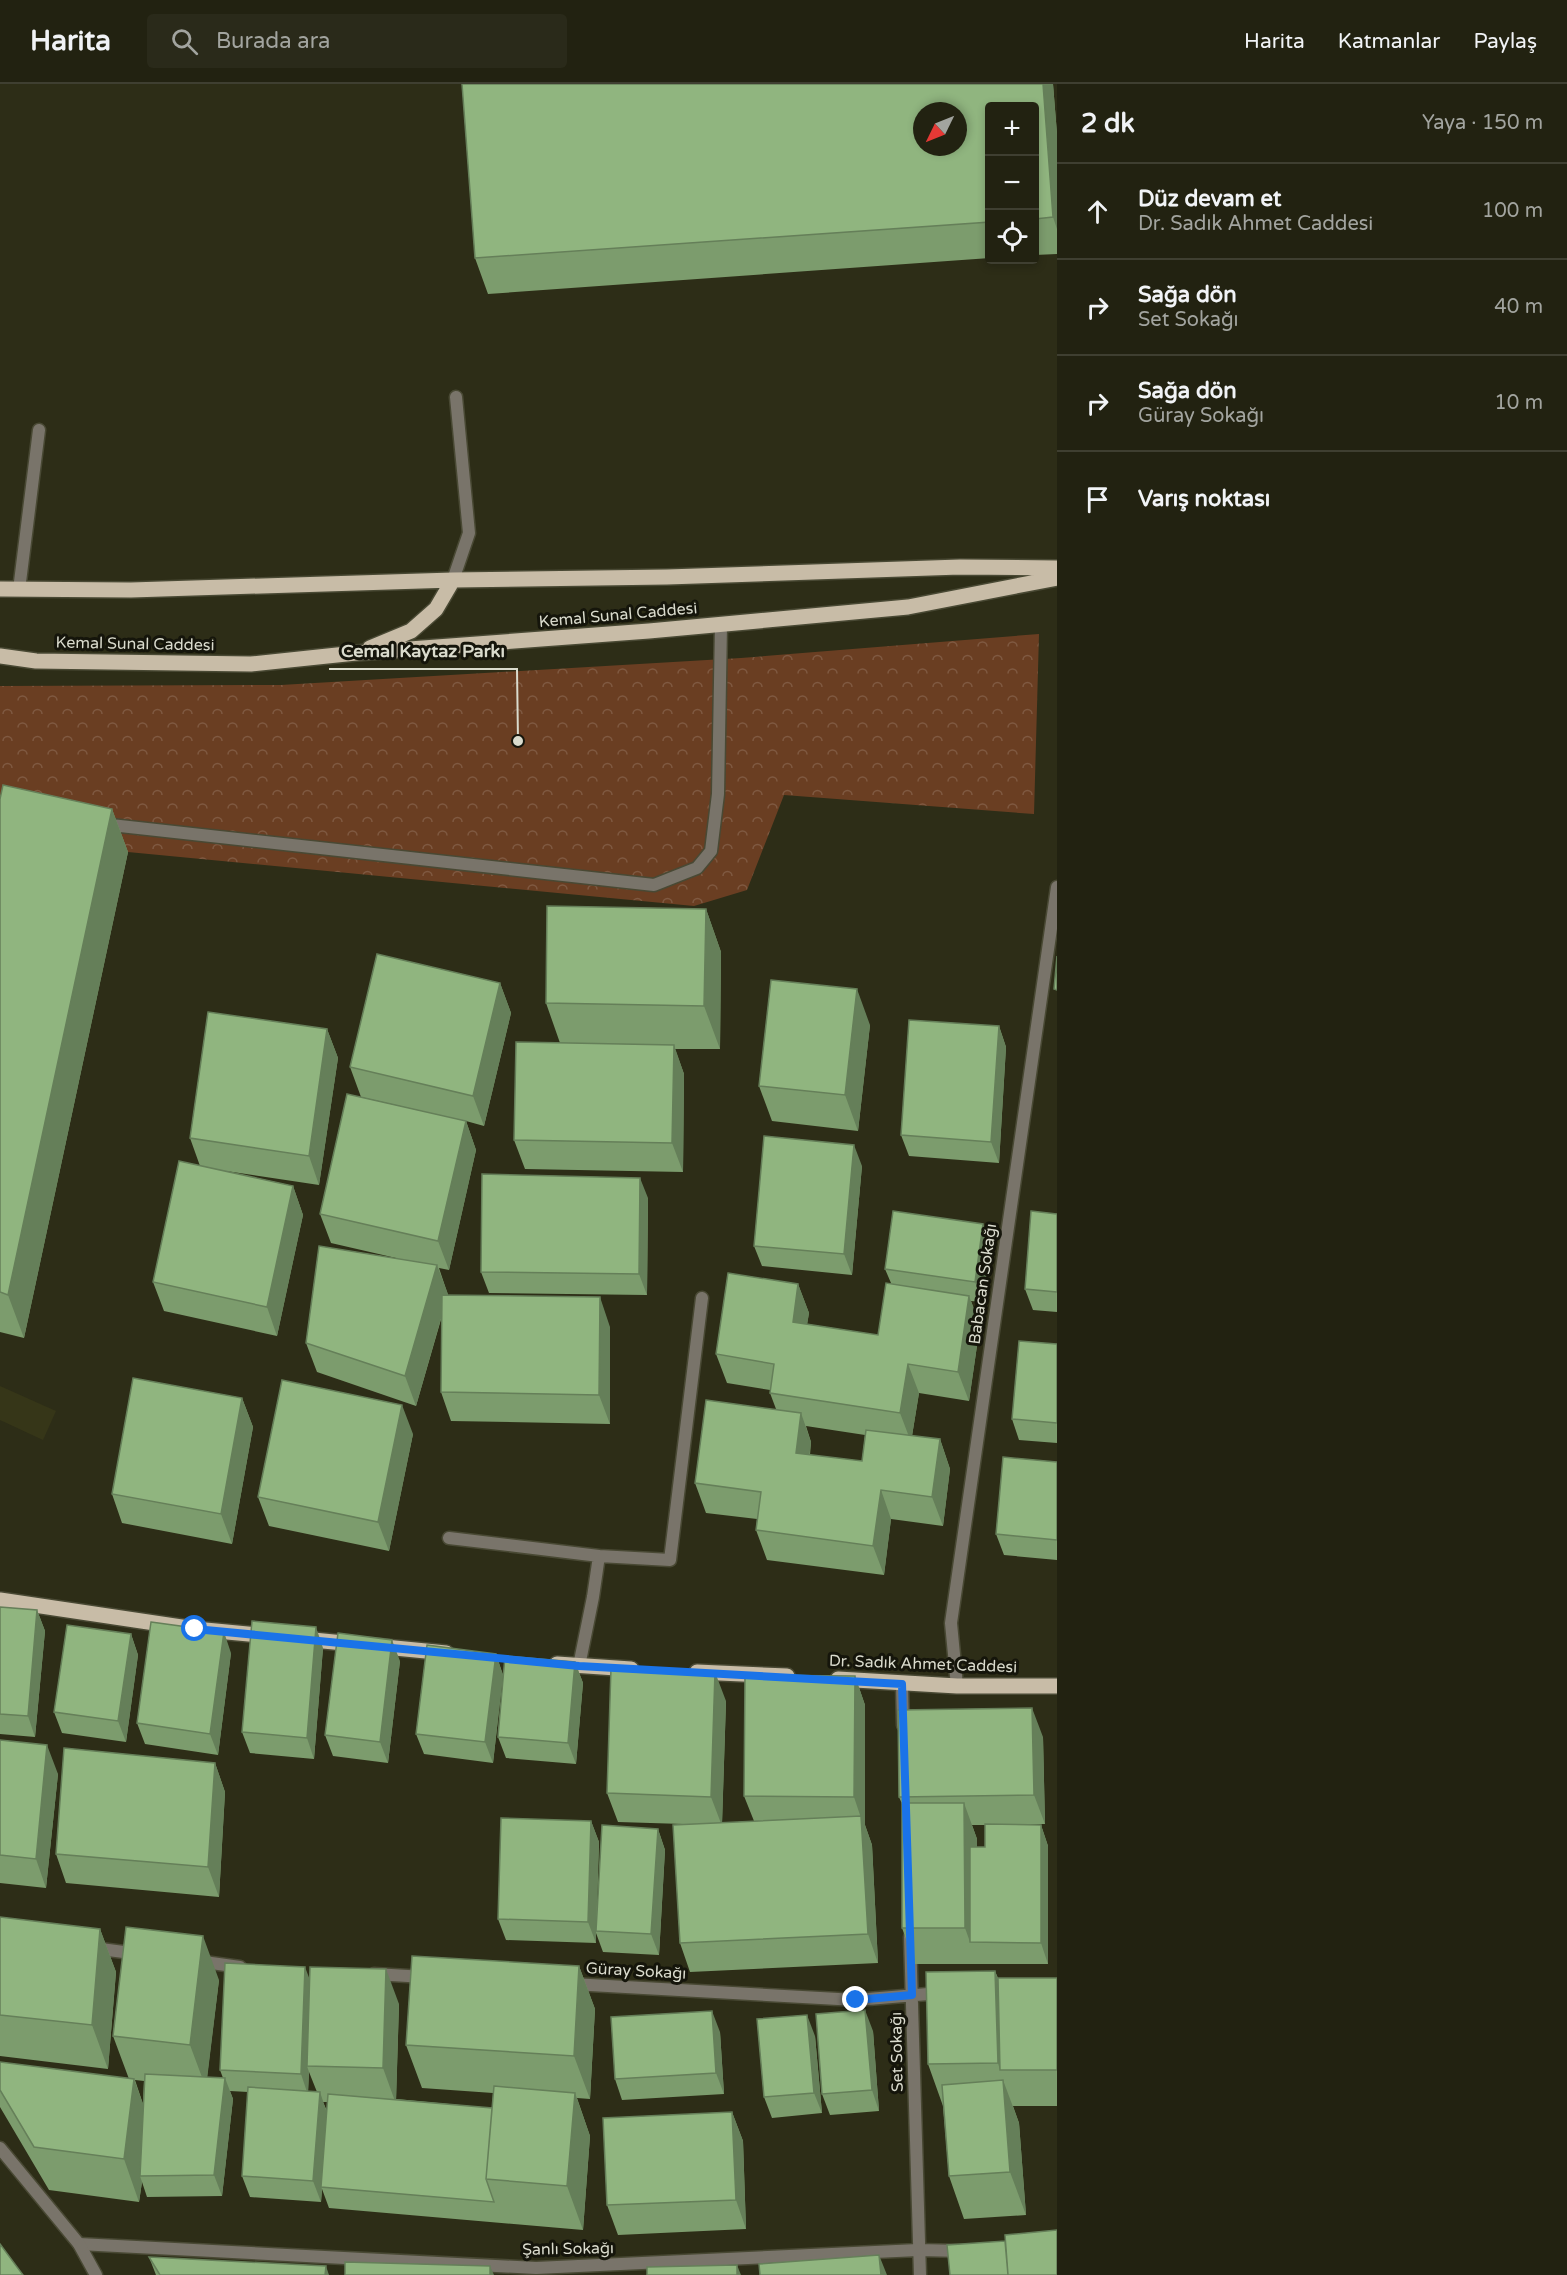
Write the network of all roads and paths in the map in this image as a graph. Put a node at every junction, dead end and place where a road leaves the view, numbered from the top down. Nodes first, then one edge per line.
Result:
1 (456, 398) dead end
2 (39, 430) dead end
3 (1057, 568) edge
4 (1057, 578) edge
5 (453, 580) junction
6 (0, 589) edge
7 (19, 590) junction
8 (721, 625) junction
9 (356, 653) junction
10 (0, 656) edge
11 (90, 823) edge
12 (1057, 887) edge
13 (702, 1298) dead end
14 (449, 1538) dead end
15 (599, 1556) junction
16 (0, 1600) edge
17 (462, 1655) edge
18 (544, 1663) edge
19 (579, 1666) junction
20 (650, 1670) edge
21 (685, 1672) edge
22 (803, 1677) edge
23 (827, 1678) edge
24 (902, 1684) junction
25 (957, 1686) junction
26 (1057, 1686) edge
27 (903, 1732) edge
28 (910, 1923) edge
29 (83, 1946) edge
30 (154, 1956) edge
31 (189, 1960) edge
32 (249, 1968) edge
33 (366, 1974) edge
34 (437, 1977) edge
35 (555, 1983) edge
36 (957, 1993) edge
37 (912, 1995) junction
38 (0, 2148) edge
39 (79, 2244) junction
40 (918, 2250) junction
41 (976, 2252) edge
42 (593, 2270) edge
43 (96, 2275) edge
44 (920, 2275) edge

1 - 5 street
2 - 7 street
3 - 5 main road, Kemal Sunal Caddesi
4 - 8 main road, Kemal Sunal Caddesi
5 - 7 main road, Kemal Sunal Caddesi
5 - 9 main road
6 - 7 main road, Kemal Sunal Caddesi
8 - 9 main road, Kemal Sunal Caddesi
8 - 11 street
9 - 10 main road, Kemal Sunal Caddesi
12 - 25 street, Babacan Sokağı
13 - 15 street
14 - 15 street
15 - 19 street
16 - 17 main road
18 - 19 main road
19 - 20 main road
21 - 22 main road
23 - 24 main road, Dr. Sadık Ahmet Caddesi
24 - 25 main road, Dr. Sadık Ahmet Caddesi
24 - 27 street
25 - 26 main road, Dr. Sadık Ahmet Caddesi
28 - 37 street, Set Sokağı
29 - 30 street
31 - 32 street
33 - 34 street
35 - 37 street, Güray Sokağı
36 - 37 street, Güray Sokağı
37 - 40 street, Set Sokağı
38 - 39 street
39 - 42 street, Şanlı Sokağı
39 - 43 street
40 - 41 street, Şanlı Sokağı
40 - 42 street, Şanlı Sokağı
40 - 44 street, Set Sokağı

